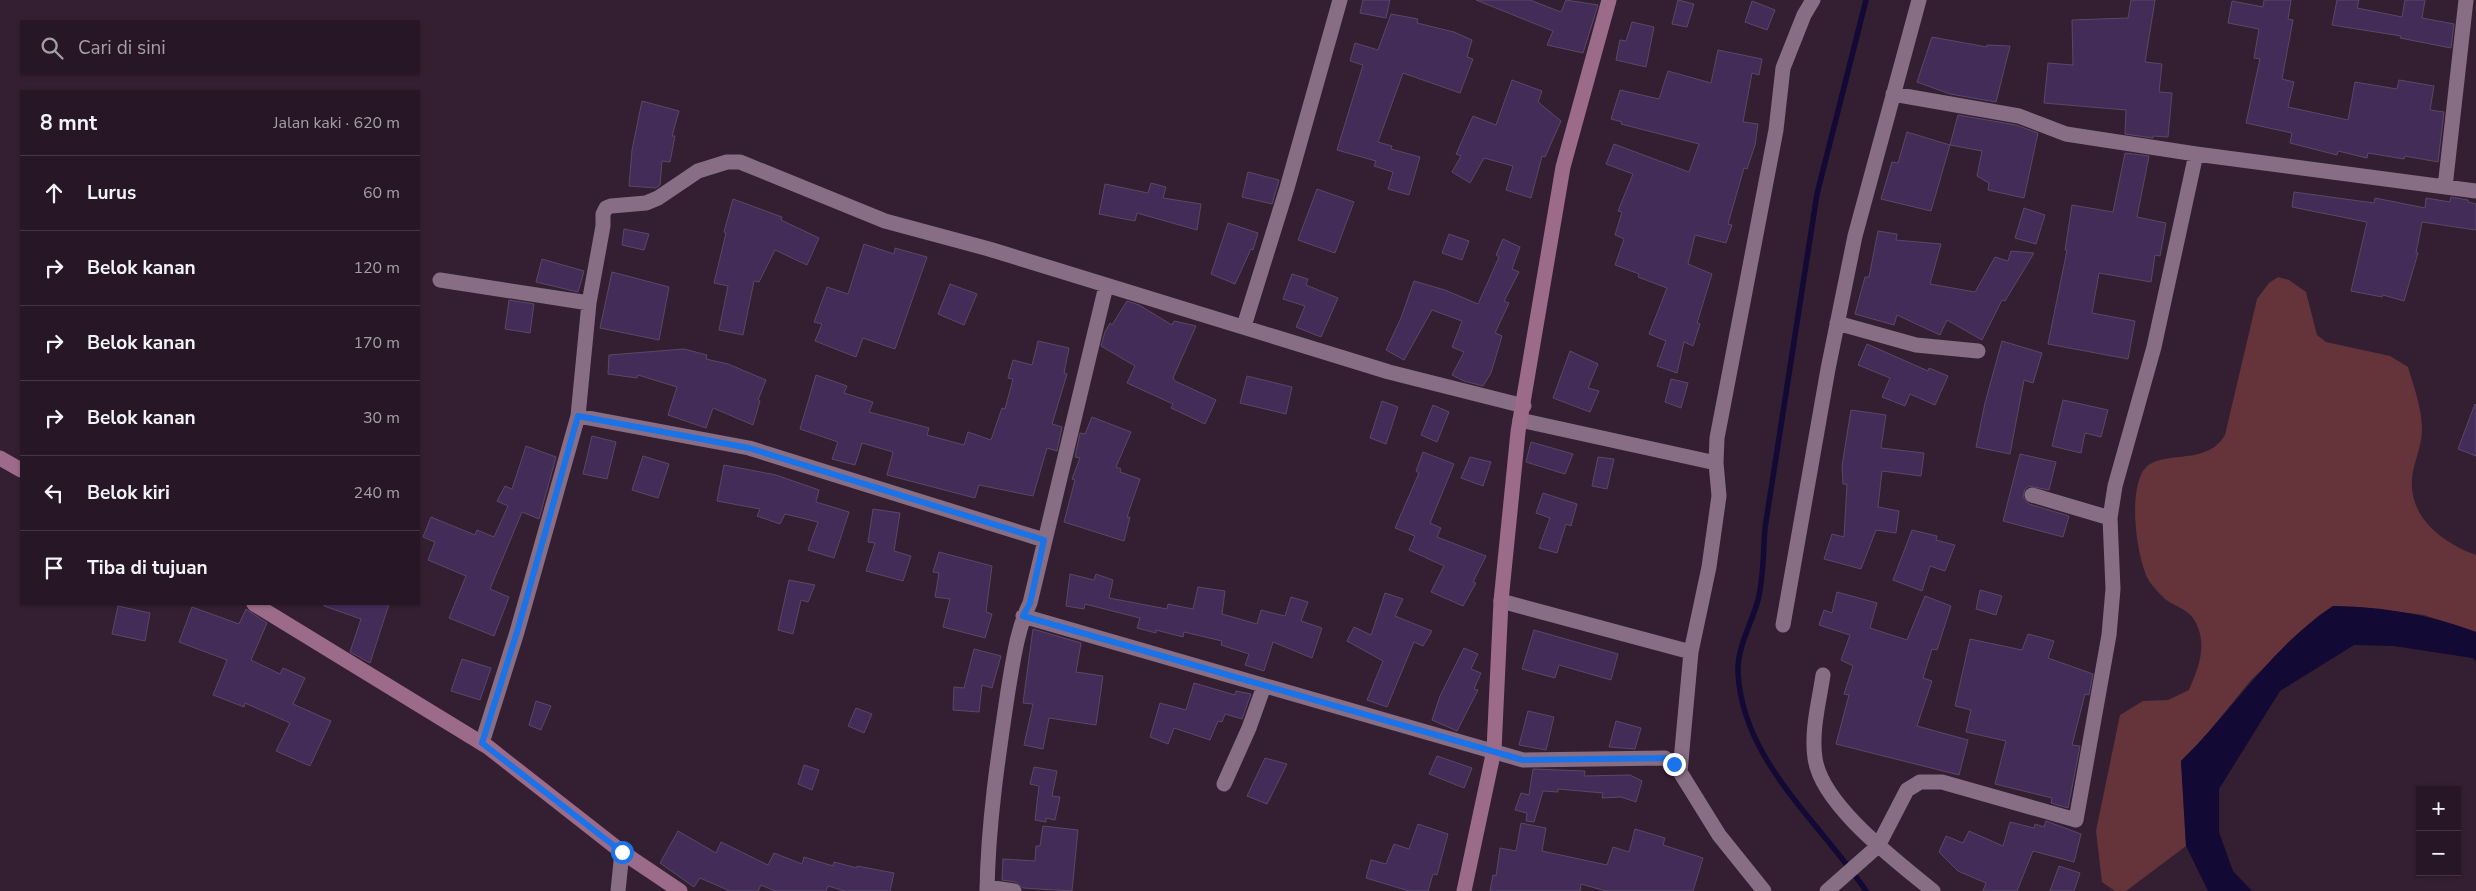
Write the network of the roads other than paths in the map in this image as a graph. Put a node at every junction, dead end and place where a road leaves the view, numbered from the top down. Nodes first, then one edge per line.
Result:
1 (1340, 0) edge
2 (1609, 0) edge
3 (1813, 0) edge
4 (1919, 0) edge
5 (2466, 0) edge
6 (1893, 94) junction
7 (2196, 154) junction
8 (2445, 187) junction
9 (2476, 192) edge
10 (440, 280) dead end
11 (1106, 286) junction
12 (589, 303) junction
13 (1837, 323) junction
14 (1244, 326) junction
15 (1978, 350) dead end
16 (1522, 413) junction
17 (578, 416) junction
18 (0, 458) edge
19 (1716, 463) junction
20 (20, 469) edge
21 (2032, 495) dead end
22 (2110, 518) junction
23 (1044, 540) junction
24 (1501, 601) junction
25 (256, 605) edge
26 (1023, 616) junction
27 (1783, 625) dead end
28 (1691, 652) junction
29 (1823, 675) dead end
30 (1264, 686) junction
31 (482, 743) junction
32 (1494, 750) junction
33 (1680, 772) junction
34 (1224, 784) dead end
35 (1878, 846) junction
36 (622, 852) junction
37 (987, 889) edge
38 (1827, 890) edge
39 (618, 891) edge
40 (680, 891) edge
41 (1014, 891) edge
42 (1464, 891) edge
43 (1764, 891) edge
44 (1933, 891) edge

1 - 14 street
2 - 16 main road
3 - 19 street
4 - 6 street
5 - 8 street
6 - 7 street
6 - 13 street
7 - 8 street
7 - 22 street
8 - 9 street
10 - 12 street
11 - 12 street
11 - 14 street
11 - 23 street
12 - 17 street
13 - 15 street
13 - 27 street
14 - 16 street
16 - 19 street
16 - 24 main road
17 - 23 street
17 - 31 street
18 - 20 main road
19 - 28 street
21 - 22 street
22 - 35 street
23 - 26 street
24 - 28 street
24 - 32 main road
25 - 31 main road
26 - 30 street
26 - 37 street
28 - 33 street
29 - 35 street
30 - 32 street
30 - 34 street
31 - 36 main road
32 - 33 street
32 - 42 main road
33 - 43 street
35 - 38 street
35 - 44 street
36 - 39 street
36 - 40 main road
37 - 41 street

